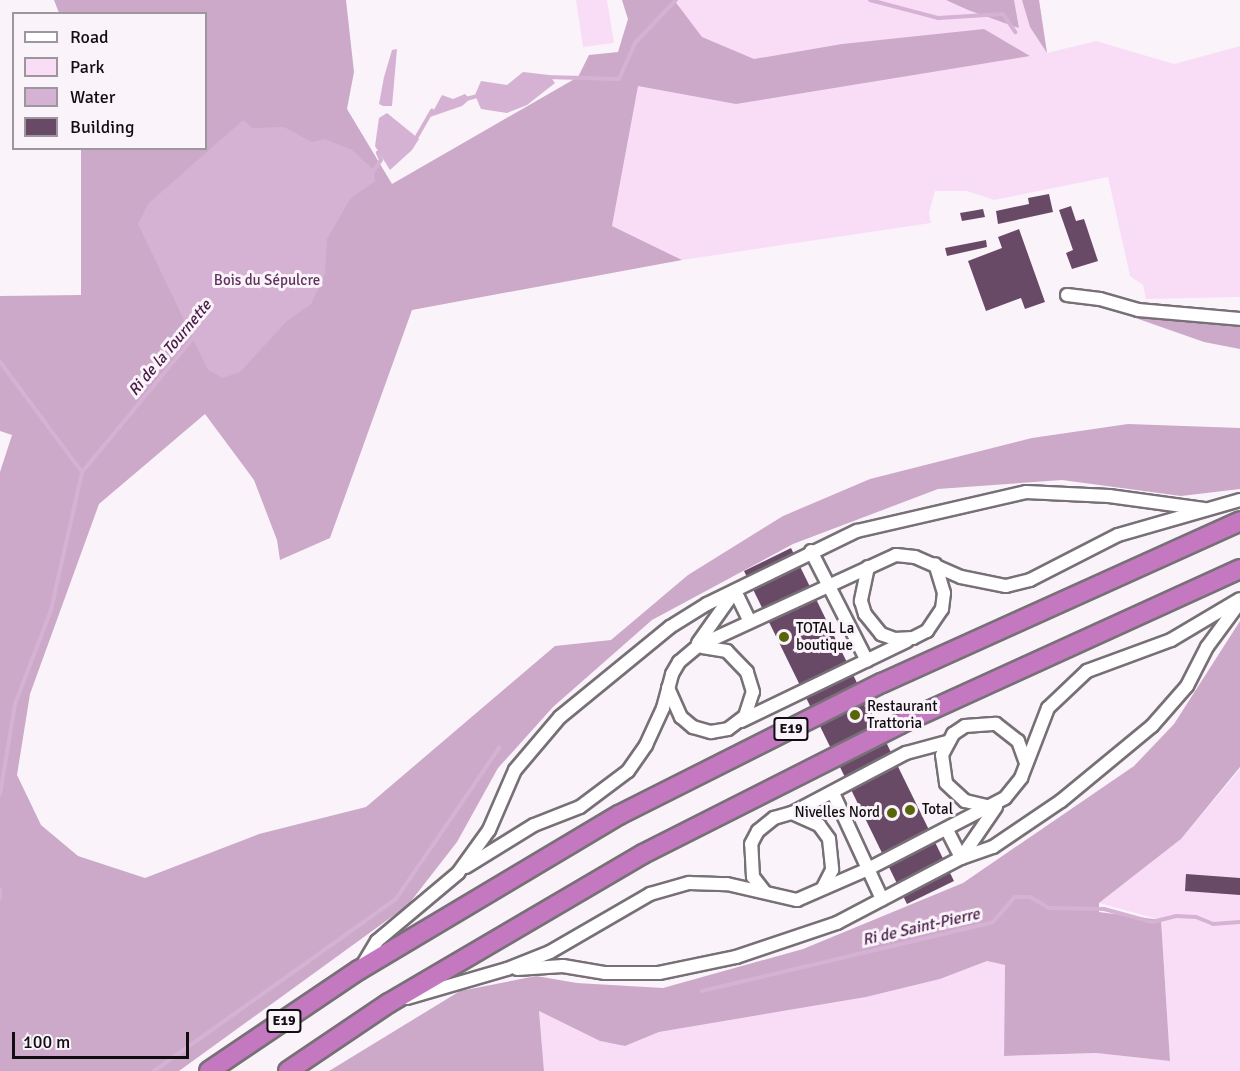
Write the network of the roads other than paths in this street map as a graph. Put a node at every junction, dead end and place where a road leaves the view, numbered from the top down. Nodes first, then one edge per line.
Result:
1 (1067, 295) dead end
2 (1240, 319) edge
3 (1240, 500) edge
4 (1204, 509) junction
5 (1240, 521) edge
6 (811, 551) junction
7 (935, 564) junction
8 (868, 567) junction
9 (1240, 569) edge
10 (829, 585) junction
11 (735, 591) junction
12 (1240, 601) edge
13 (750, 622) junction
14 (913, 638) junction
15 (694, 649) junction
16 (867, 661) junction
17 (668, 687) junction
18 (740, 721) junction
19 (947, 742) junction
20 (1026, 763) junction
21 (832, 793) junction
22 (1005, 798) junction
23 (991, 807) junction
24 (792, 813) junction
25 (947, 830) junction
26 (961, 858) junction
27 (868, 869) junction
28 (458, 873) junction
29 (822, 889) junction
30 (764, 891) junction
31 (882, 899) junction
32 (507, 969) junction
33 (360, 970) junction
34 (389, 1004) junction
35 (209, 1071) edge
36 (288, 1071) edge

1 - 2 street
3 - 4 street
4 - 6 street
4 - 7 street
5 - 33 highway, E19
6 - 10 street
6 - 11 street
7 - 8 street
7 - 14 street
8 - 10 street
8 - 14 street
9 - 34 highway
10 - 13 street
10 - 16 street
11 - 13 street
11 - 15 street
11 - 28 street
12 - 20 street
12 - 26 street
13 - 15 street
14 - 16 street
15 - 17 street
15 - 18 street
16 - 18 street
17 - 18 street
17 - 28 street
19 - 20 street
19 - 21 street
19 - 23 street
20 - 22 street
21 - 24 street
21 - 27 street
22 - 23 street
22 - 26 street
23 - 25 street
24 - 29 street
24 - 30 street
25 - 26 street
25 - 27 street
26 - 31 street
27 - 29 street
27 - 31 street
28 - 33 street
29 - 30 street
30 - 32 street
31 - 32 street
32 - 34 street
33 - 35 highway, E19
34 - 36 highway

